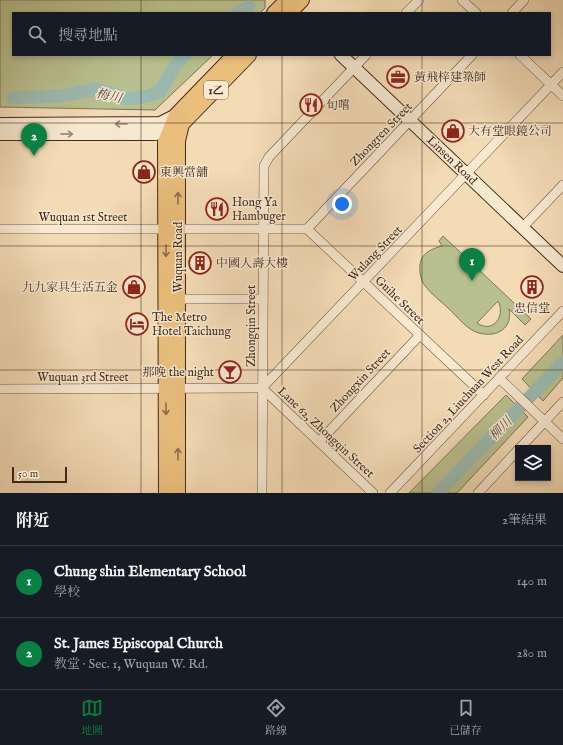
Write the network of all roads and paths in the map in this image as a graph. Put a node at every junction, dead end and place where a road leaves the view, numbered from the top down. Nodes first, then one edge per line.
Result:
1 (419, 0) edge
2 (462, 0) edge
3 (524, 0) edge
4 (290, 5) edge
5 (276, 12) edge
6 (407, 12) edge
7 (475, 12) edge
8 (513, 12) edge
9 (233, 56) edge
10 (248, 56) edge
11 (342, 56) edge
12 (365, 56) edge
13 (471, 56) edge
14 (521, 56) edge
15 (354, 67) junction
16 (563, 72) edge
17 (551, 85) junction
18 (563, 96) edge
19 (411, 121) junction
20 (0, 124) edge
21 (170, 130) junction
22 (0, 134) edge
23 (466, 174) junction
24 (563, 185) edge
25 (523, 228) junction
26 (0, 229) edge
27 (172, 229) junction
28 (262, 229) junction
29 (307, 229) junction
30 (563, 266) edge
31 (364, 282) junction
32 (263, 299) junction
33 (178, 300) junction
34 (563, 312) edge
35 (420, 335) junction
36 (499, 378) junction
37 (262, 388) junction
38 (0, 389) edge
39 (172, 389) junction
40 (484, 395) junction
41 (563, 402) edge
42 (544, 421) junction
43 (563, 439) edge
44 (319, 442) junction
45 (523, 445) edge
46 (515, 453) edge
47 (166, 493) edge
48 (178, 493) edge
49 (262, 493) edge
50 (373, 493) edge
51 (390, 493) edge
52 (478, 493) edge

1 - 6 street
2 - 7 street
3 - 8 street
4 - 5 main road
9 - 21 main road, 1乙
10 - 21 main road, 1乙
11 - 15 main road, Linsen Road
12 - 15 street, Zhongqin Street
13 - 19 street, Zhongren Street
14 - 17 street
15 - 19 main road, Linsen Road
15 - 28 street, Zhongqin Street
16 - 17 street, Wulang Street
17 - 18 street
17 - 23 street, Wulang Street
19 - 23 main road, Linsen Road
19 - 29 street, Zhongren Street
21 -> 20 main road
22 -> 21 main road
21 - 27 main road, Wuquan Road
23 - 25 main road, Linsen Road
23 - 31 street, Wulang Street
24 - 25 street
25 - 30 main road, Linsen Road
26 - 27 street, Wuquan 1st Street
27 - 28 street
27 - 33 main road, Wuquan Road
27 -> 39 main road, Wuquan Road
28 - 29 street
28 - 32 street, Zhongqin Street
29 - 31 street, Guihe Street
31 - 35 street, Guihe Street
31 - 37 street, Wulang Street
32 - 33 street
32 - 37 street, Zhongqin Street
33 - 39 main road, Wuquan Road
34 - 36 street, Section 2, Liuchuan West Road
35 - 40 street, Guihe Street
35 - 44 street, Zhongxin Street
36 - 40 street, Section 2, Liuchuan West Road
36 - 42 street
37 - 39 street
37 - 44 street, Lane 62, Zhongqin Street
37 - 49 street, Zhongqin Street
38 - 39 street, Wuquan 3rd Street
39 -> 47 main road, Wuquan Road
48 -> 39 main road, Wuquan Road
40 - 51 street, Section 2, Liuchuan West Road
41 - 42 street
42 - 43 street
42 - 45 street
44 - 50 street, Lane 62, Zhongqin Street
46 - 52 street

